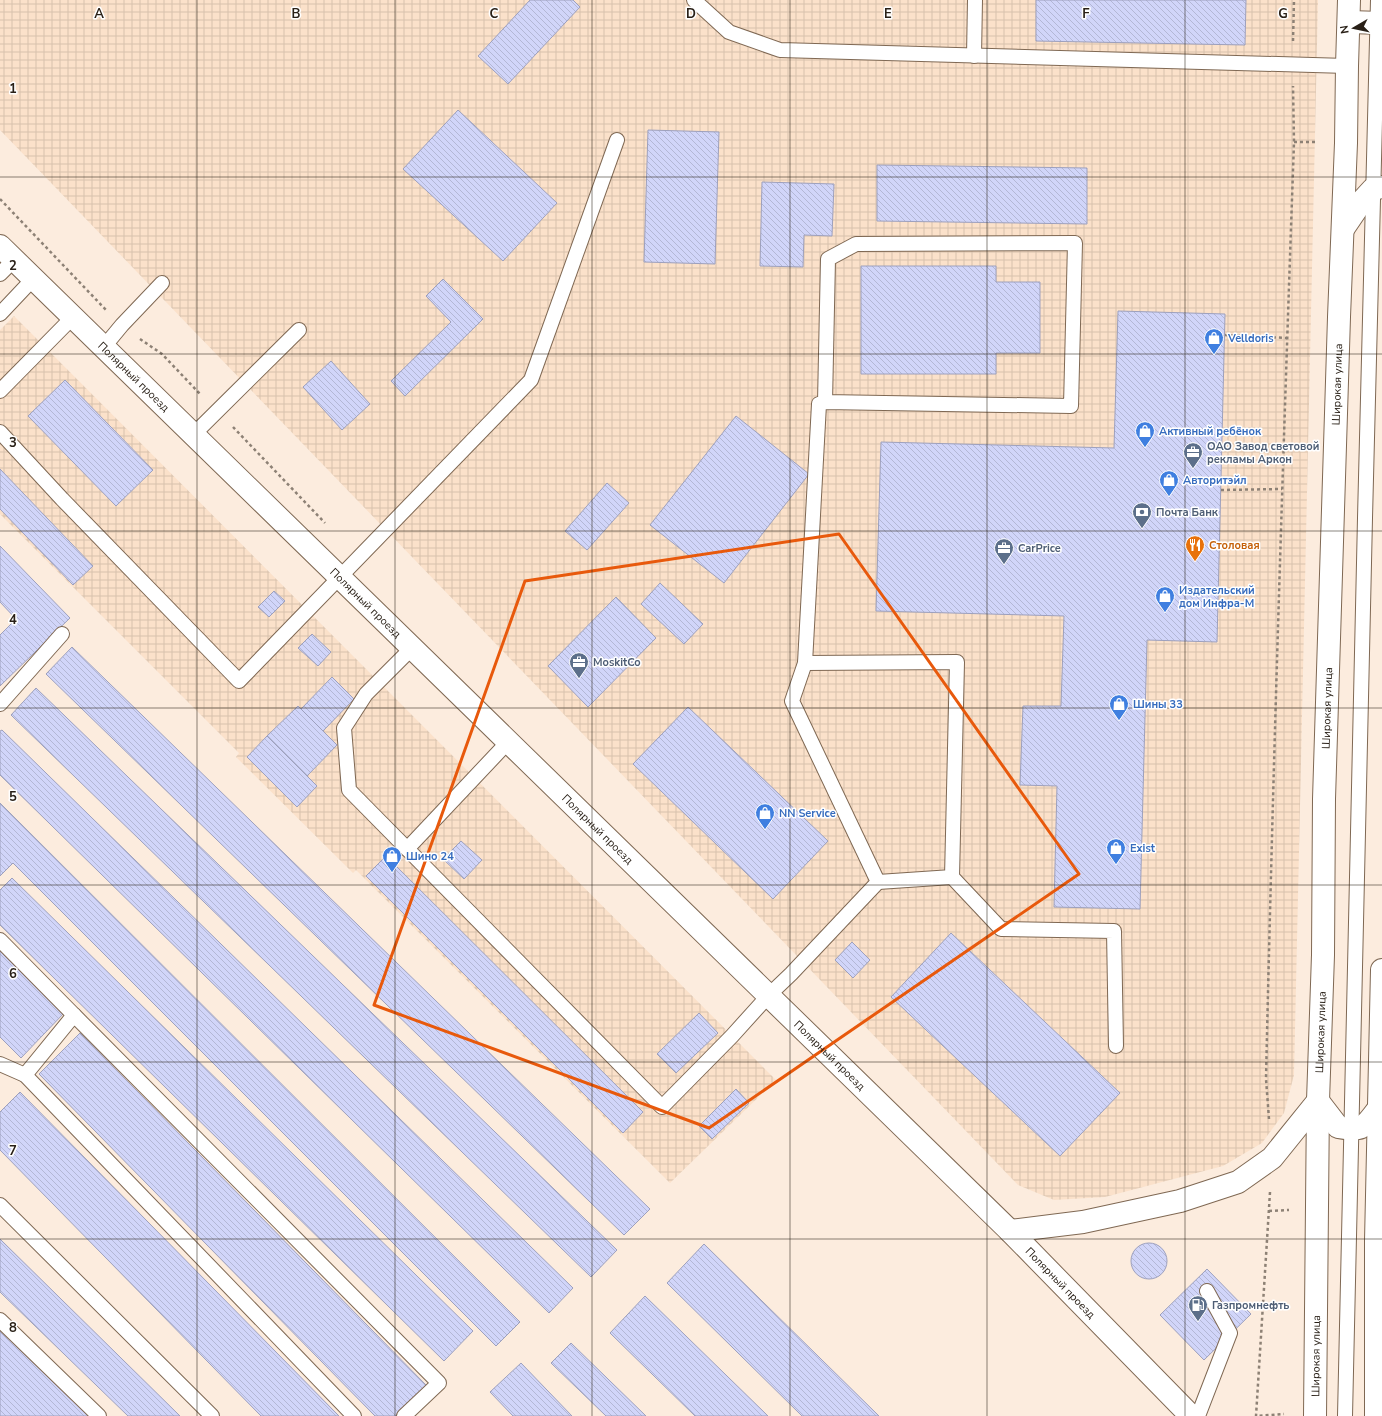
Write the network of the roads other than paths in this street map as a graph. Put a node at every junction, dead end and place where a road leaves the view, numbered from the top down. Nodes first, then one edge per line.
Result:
1 (694, 0) edge
2 (975, 0) edge
3 (1349, 0) edge
4 (1378, 0) edge
5 (1349, 22) junction
6 (1380, 23) edge
7 (974, 56) junction
8 (1347, 66) junction
9 (617, 140) dead end
10 (1378, 188) edge
11 (1343, 229) junction
12 (5, 260) edge
13 (33, 279) junction
14 (162, 283) dead end
15 (0, 314) edge
16 (72, 318) junction
17 (299, 330) dead end
18 (103, 348) junction
19 (0, 391) edge
20 (825, 402) junction
21 (0, 432) edge
22 (193, 435) junction
23 (339, 577) junction
24 (62, 634) dead end
25 (412, 648) junction
26 (805, 662) junction
27 (0, 704) edge
28 (508, 742) junction
29 (407, 849) junction
30 (952, 877) junction
31 (878, 882) junction
32 (0, 940) edge
33 (1382, 970) edge
34 (769, 995) junction
35 (74, 1015) junction
36 (1116, 1046) dead end
37 (0, 1064) edge
38 (25, 1075) junction
39 (1318, 1101) junction
40 (1379, 1108) junction
41 (1352, 1130) junction
42 (0, 1205) edge
43 (1010, 1230) junction
44 (1207, 1291) dead end
45 (0, 1320) edge
46 (99, 1416) edge
47 (212, 1416) edge
48 (354, 1416) edge
49 (404, 1416) edge
50 (1191, 1416) edge
51 (1198, 1416) edge
52 (1315, 1416) edge
53 (1345, 1416) edge
54 (1376, 1416) edge

1 - 7 lane
2 - 7 lane
3 - 5 street, Широкая улица
4 - 6 lane
5 - 6 street
5 - 8 street, Широкая улица
6 - 10 lane
7 - 8 lane
8 - 11 street, Широкая улица
9 - 23 lane
10 - 11 street
10 - 41 lane
11 - 39 street, Широкая улица
12 - 13 street, Полярный проезд
13 - 15 lane
13 - 16 street, Полярный проезд
14 - 18 lane
16 - 18 street, Полярный проезд
16 - 19 lane
17 - 22 lane
18 - 22 street, Полярный проезд
20 - 20 lane
20 - 26 lane
21 - 23 lane
22 - 23 street, Полярный проезд
23 - 25 street, Полярный проезд
24 - 27 lane
25 - 28 street, Полярный проезд
25 - 29 lane
26 - 30 lane
26 - 31 lane
28 - 29 lane
28 - 34 street, Полярный проезд
29 - 34 lane
30 - 31 lane
30 - 36 lane
31 - 34 lane
32 - 35 lane
33 - 40 street
34 - 43 street, Полярный проезд
35 - 38 lane
35 - 49 lane
37 - 38 lane
38 - 48 lane
39 - 41 street
39 - 43 street
39 - 52 street, Широкая улица
40 - 41 street
40 - 54 street
41 - 53 lane
42 - 47 lane
43 - 50 street, Полярный проезд
44 - 51 lane
45 - 46 lane

